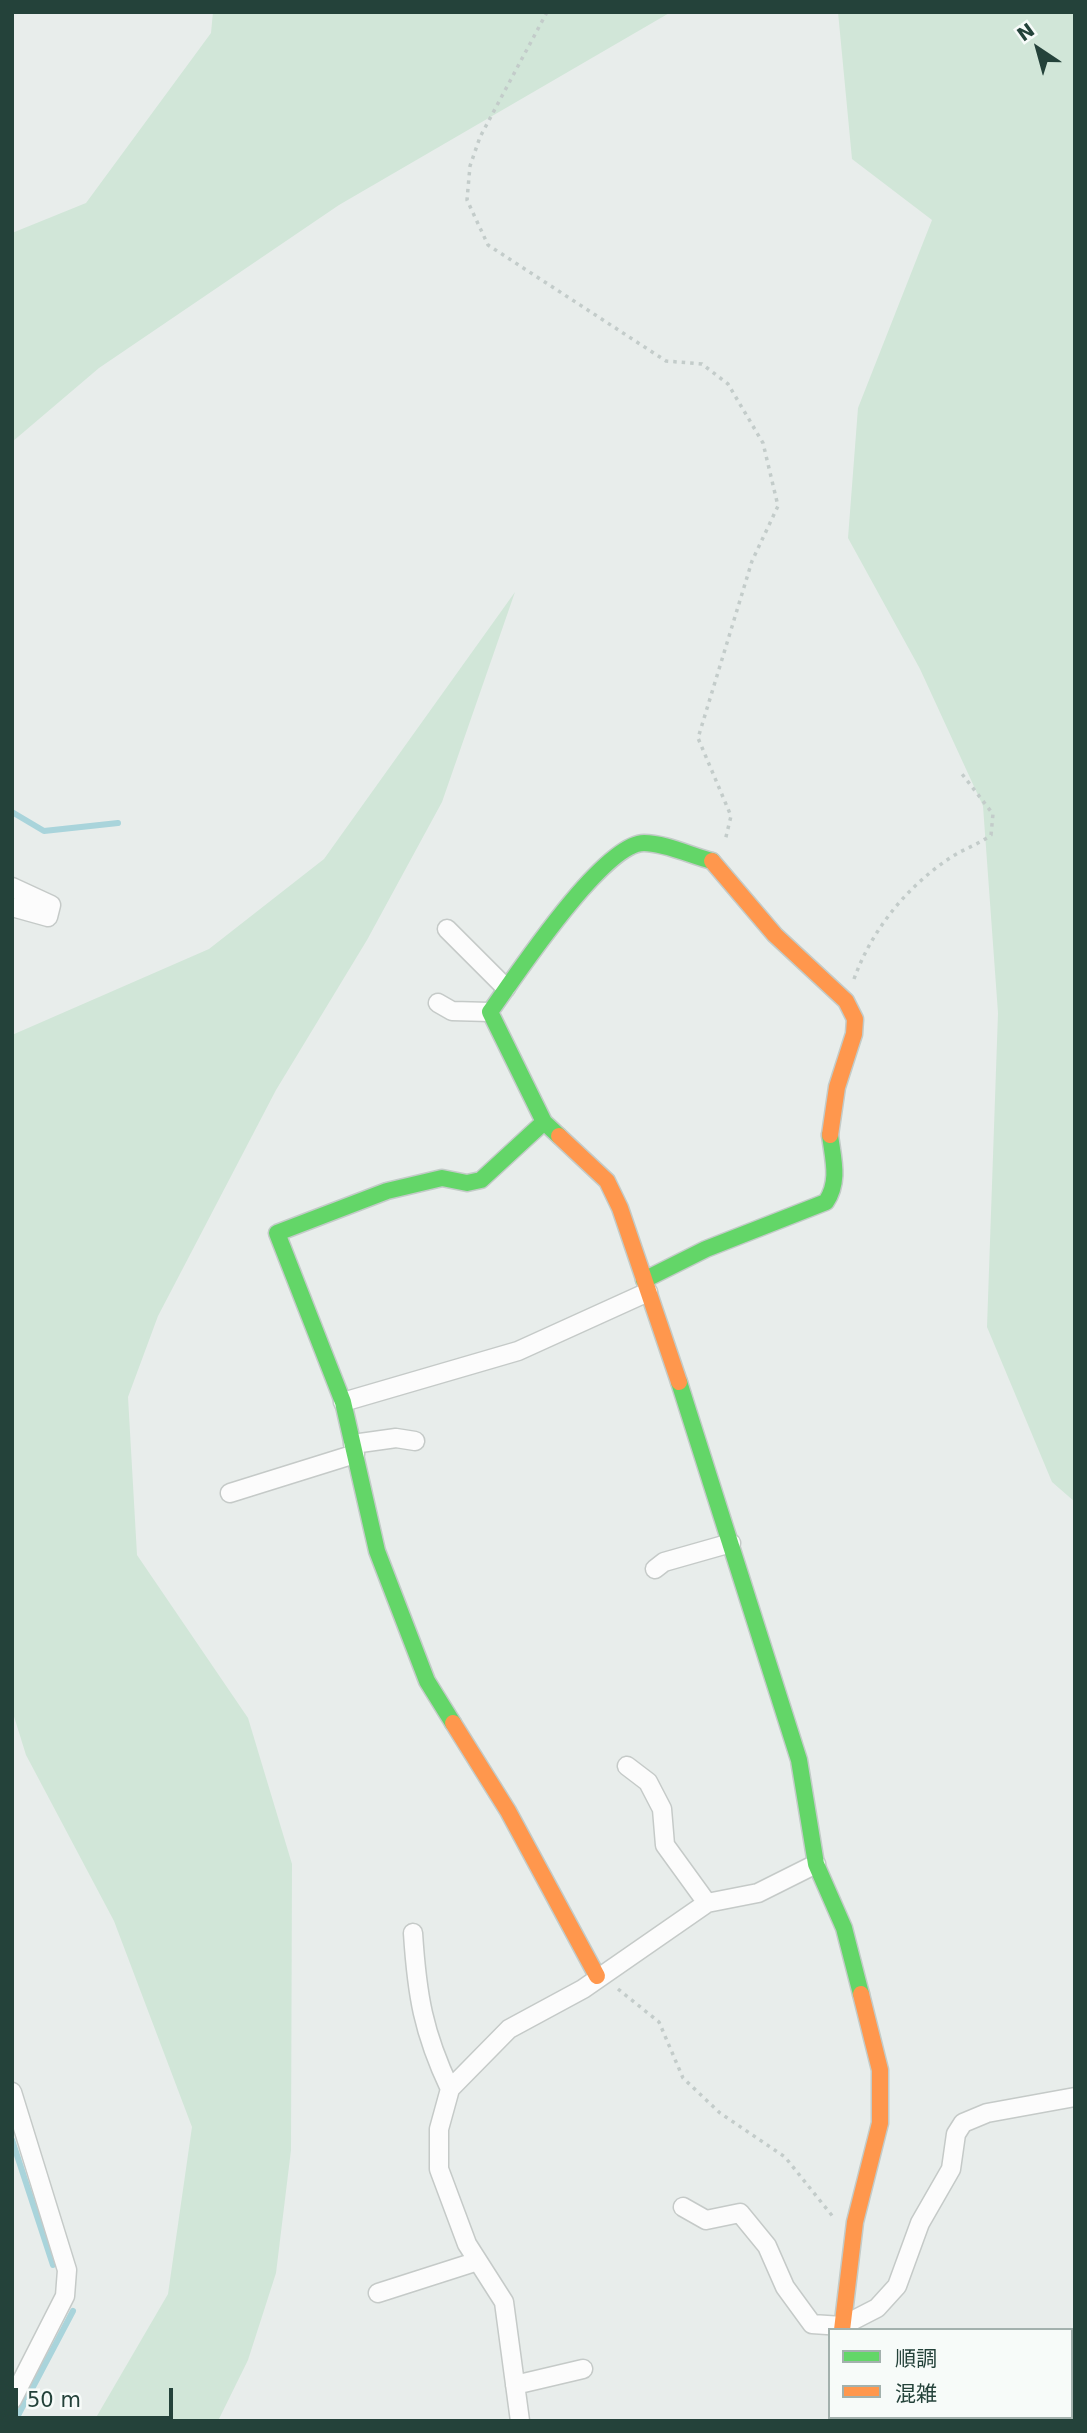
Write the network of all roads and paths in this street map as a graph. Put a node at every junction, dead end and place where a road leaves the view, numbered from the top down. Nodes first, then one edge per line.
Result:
1 (547, 12) edge
2 (962, 774) dead end
3 (715, 862) junction
4 (12, 887) edge
5 (12, 907) edge
6 (447, 929) dead end
7 (506, 988) junction
8 (846, 1001) junction
9 (438, 1003) dead end
10 (490, 1012) junction
11 (544, 1122) junction
12 (646, 1286) junction
13 (344, 1402) junction
14 (415, 1441) dead end
15 (354, 1449) junction
16 (230, 1493) dead end
17 (732, 1543) junction
18 (655, 1569) dead end
19 (627, 1766) dead end
20 (816, 1864) junction
21 (707, 1903) junction
22 (413, 1933) dead end
23 (597, 1976) junction
24 (450, 2089) junction
25 (12, 2091) edge
26 (1075, 2097) edge
27 (683, 2207) dead end
28 (852, 2242) junction
29 (478, 2261) junction
30 (377, 2293) dead end
31 (842, 2328) edge
32 (583, 2369) dead end
33 (515, 2385) junction
34 (12, 2400) edge
35 (520, 2421) edge

1 - 3 path
2 - 8 path
3 - 7 street
3 - 8 street
4 - 5 street
6 - 7 street
7 - 10 street
8 - 12 street
9 - 10 street
10 - 11 street
11 - 12 street
11 - 13 street
12 - 13 street
12 - 17 street
13 - 15 street
14 - 15 street
15 - 16 street
15 - 23 street
17 - 18 street
17 - 20 street
19 - 21 street
20 - 21 street
20 - 28 street
21 - 23 street
22 - 24 street
23 - 24 street
23 - 28 path
24 - 29 street
25 - 34 street
26 - 31 street
27 - 31 street
28 - 31 street
29 - 30 street
29 - 33 street
32 - 33 street
33 - 35 street

